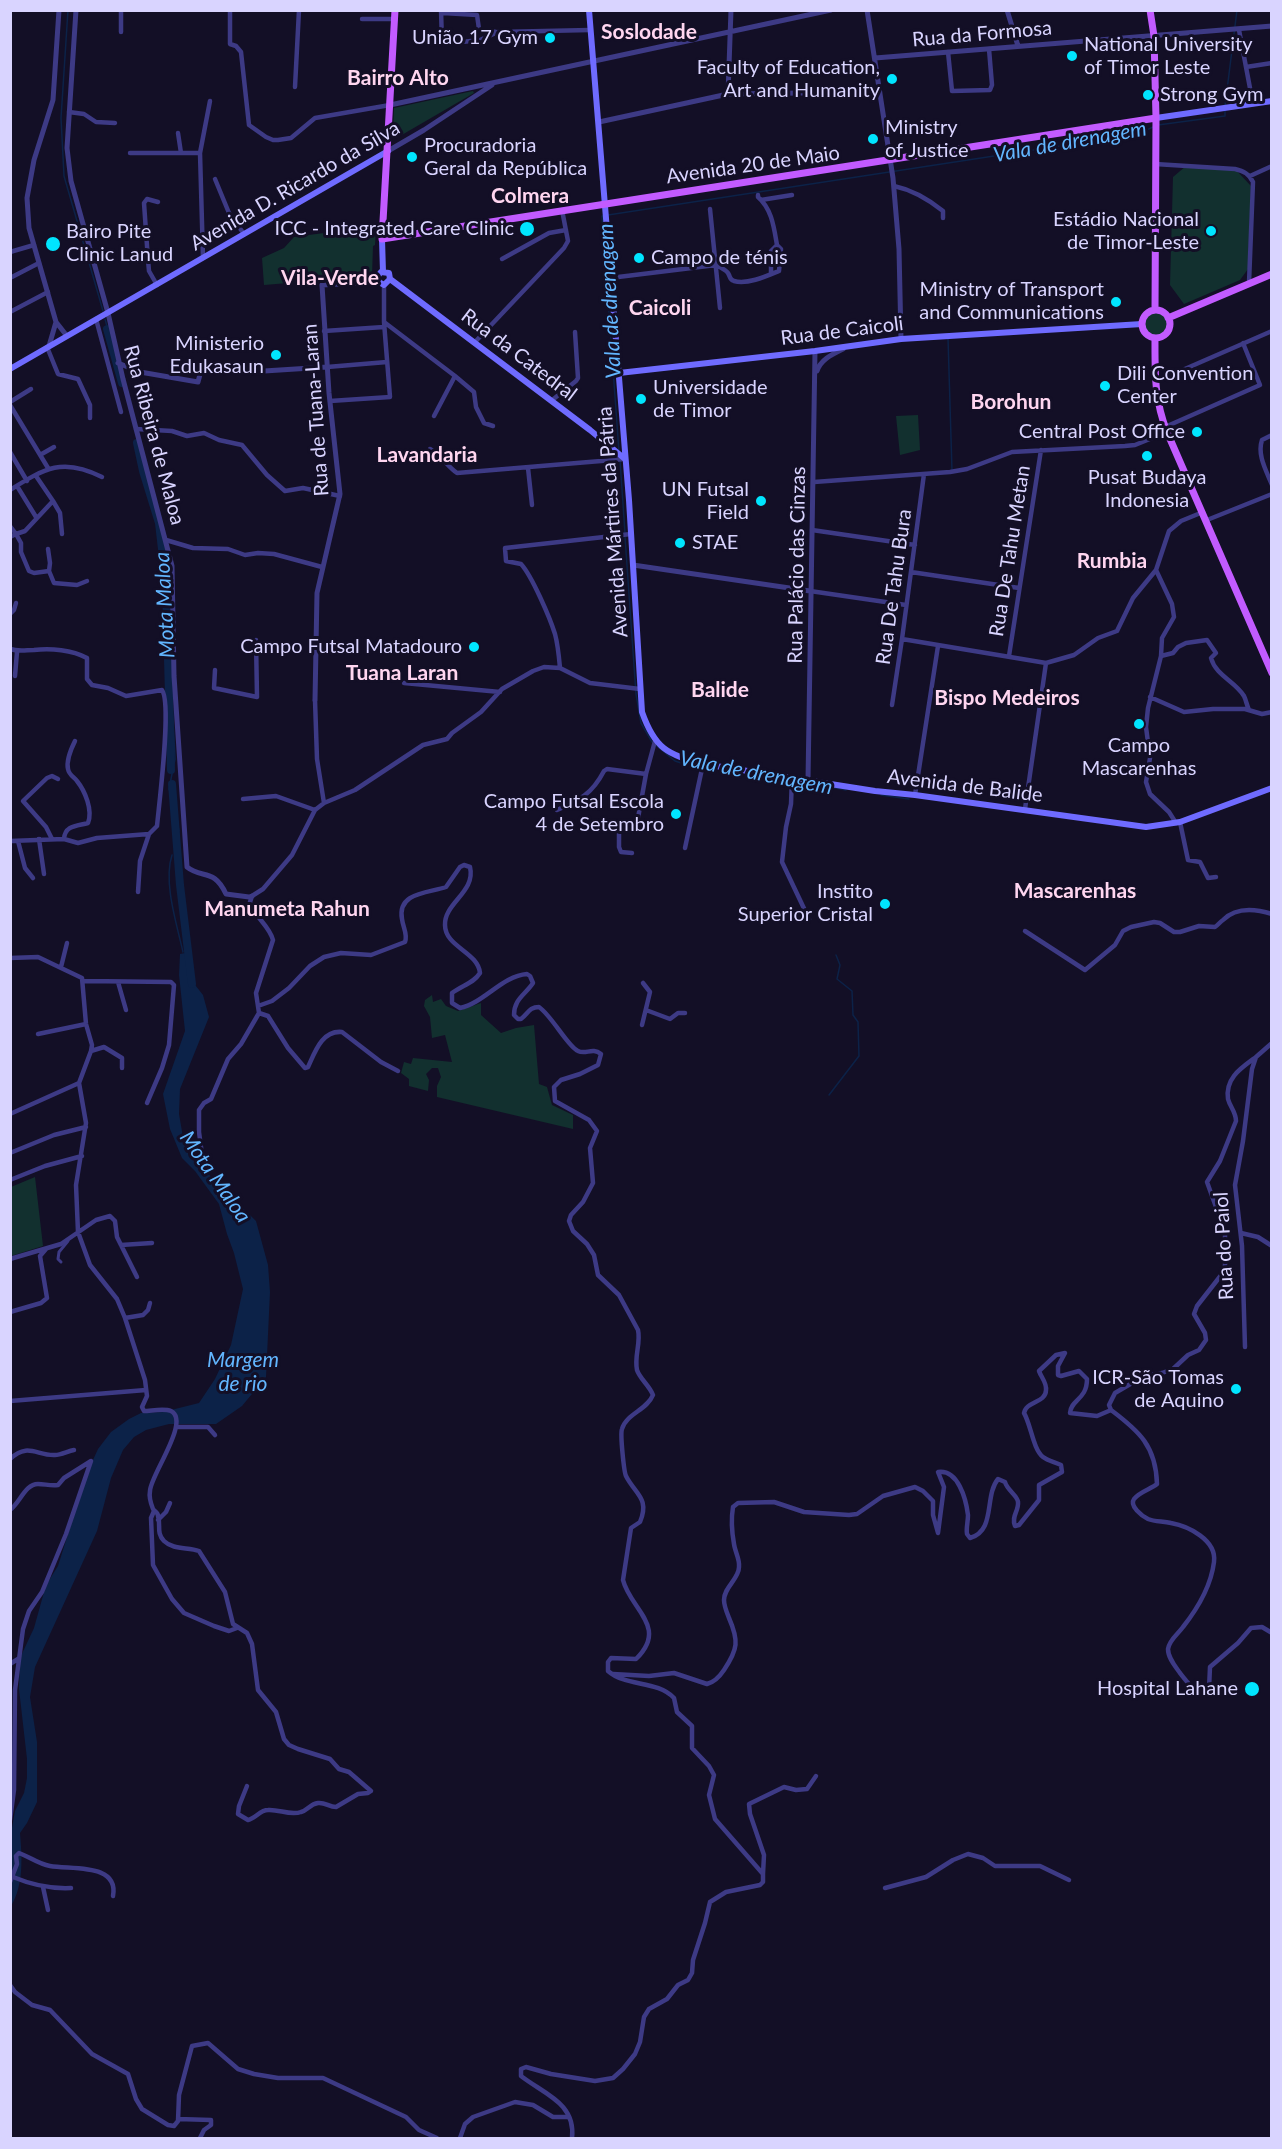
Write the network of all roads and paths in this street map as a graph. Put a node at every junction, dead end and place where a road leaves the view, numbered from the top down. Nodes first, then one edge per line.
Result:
1 (60, 10) edge
2 (76, 10) edge
3 (121, 10) edge
4 (230, 10) edge
5 (299, 10) edge
6 (589, 10) edge
7 (731, 10) edge
8 (831, 10) edge
9 (867, 10) edge
10 (1006, 10) edge
11 (1150, 10) edge
12 (442, 12) edge
13 (395, 15) edge
14 (362, 19) dead end
15 (1272, 26) edge
16 (479, 28) junction
17 (590, 30) junction
18 (1239, 30) junction
19 (121, 32) dead end
20 (498, 32) junction
21 (730, 32) junction
22 (1154, 36) junction
23 (480, 40) junction
24 (1018, 46) junction
25 (989, 49) junction
26 (948, 52) junction
27 (875, 58) junction
28 (593, 61) junction
29 (1272, 63) edge
30 (1246, 67) junction
31 (495, 83) junction
32 (295, 87) dead end
33 (879, 92) junction
34 (728, 94) junction
35 (210, 101) dead end
36 (1272, 101) edge
37 (1253, 104) junction
38 (390, 105) junction
39 (69, 112) junction
40 (1156, 118) junction
41 (599, 122) junction
42 (115, 123) dead end
43 (178, 133) dead end
44 (388, 151) junction
45 (130, 153) dead end
46 (181, 153) junction
47 (200, 153) junction
48 (890, 160) junction
49 (1155, 164) junction
50 (1272, 166) edge
51 (1250, 176) junction
52 (216, 179) dead end
53 (894, 186) junction
54 (792, 195) dead end
55 (158, 202) dead end
56 (604, 208) junction
57 (710, 209) dead end
58 (562, 210) junction
59 (943, 218) dead end
60 (566, 230) junction
61 (244, 234) junction
62 (382, 239) junction
63 (34, 245) junction
64 (777, 245) junction
65 (10, 252) edge
66 (202, 258) junction
67 (502, 259) dead end
68 (39, 263) junction
69 (716, 265) junction
70 (383, 272) junction
71 (771, 274) junction
72 (1272, 274) edge
73 (10, 278) edge
74 (610, 278) junction
75 (390, 279) junction
76 (381, 283) junction
77 (1249, 284) junction
78 (157, 285) junction
79 (48, 292) junction
80 (720, 308) dead end
81 (1155, 310) junction
82 (10, 312) edge
83 (106, 313) junction
84 (1168, 318) junction
85 (97, 319) junction
86 (56, 322) junction
87 (1142, 324) junction
88 (384, 325) junction
89 (324, 331) junction
90 (1272, 331) edge
91 (575, 332) dead end
92 (67, 336) junction
93 (1155, 338) junction
94 (901, 339) junction
95 (475, 342) junction
96 (1243, 343) junction
97 (48, 346) junction
98 (848, 347) junction
99 (815, 351) junction
100 (387, 362) junction
101 (118, 363) junction
102 (327, 367) junction
103 (10, 369) edge
104 (619, 373) junction
105 (816, 373) junction
106 (455, 376) junction
107 (1155, 382) junction
108 (31, 389) dead end
109 (330, 401) junction
110 (551, 401) junction
111 (10, 403) edge
112 (121, 412) dead end
113 (434, 416) dead end
114 (90, 418) dead end
115 (493, 426) dead end
116 (136, 429) junction
117 (1166, 429) junction
118 (1272, 435) edge
119 (54, 447) dead end
120 (430, 449) dead end
121 (1041, 450) junction
122 (10, 452) edge
123 (40, 455) junction
124 (625, 459) junction
125 (12, 460) edge
126 (48, 468) junction
127 (528, 468) junction
128 (924, 474) junction
129 (36, 476) junction
130 (102, 477) dead end
131 (27, 481) junction
132 (814, 482) junction
133 (1272, 485) edge
134 (16, 486) junction
135 (10, 490) edge
136 (1272, 494) edge
137 (339, 496) junction
138 (53, 501) junction
139 (531, 505) dead end
140 (1203, 512) junction
141 (36, 517) junction
142 (1207, 520) junction
143 (10, 526) edge
144 (812, 530) junction
145 (62, 534) dead end
146 (631, 534) junction
147 (13, 536) edge
148 (166, 540) junction
149 (915, 545) junction
150 (48, 549) dead end
151 (633, 565) junction
152 (322, 567) junction
153 (1156, 570) junction
154 (49, 571) junction
155 (911, 572) junction
156 (87, 581) dead end
157 (1019, 588) junction
158 (810, 591) junction
159 (16, 603) dead end
160 (906, 605) junction
161 (10, 615) edge
162 (902, 639) junction
163 (256, 640) dead end
164 (938, 646) junction
165 (10, 649) edge
166 (17, 652) junction
167 (1009, 656) junction
168 (1161, 656) junction
169 (1046, 663) junction
170 (560, 668) junction
171 (216, 670) dead end
172 (1272, 673) edge
173 (15, 676) dead end
174 (404, 683) dead end
175 (640, 689) junction
176 (500, 692) junction
177 (1150, 697) junction
178 (315, 700) joint
179 (892, 705) dead end
180 (1249, 710) junction
181 (1272, 712) edge
182 (75, 741) dead end
183 (656, 741) junction
184 (703, 764) junction
185 (646, 774) junction
186 (58, 779) dead end
187 (792, 780) junction
188 (808, 780) junction
189 (1272, 788) edge
190 (915, 795) junction
191 (243, 799) dead end
192 (324, 803) junction
193 (1025, 809) junction
194 (315, 810) junction
195 (557, 810) dead end
196 (1178, 822) junction
197 (149, 834) junction
198 (52, 838) junction
199 (39, 839) junction
200 (64, 839) junction
201 (10, 841) edge
202 (18, 841) junction
203 (685, 848) dead end
204 (633, 853) dead end
205 (44, 874) dead end
206 (1216, 877) dead end
207 (33, 878) dead end
208 (138, 892) dead end
209 (252, 896) junction
210 (1272, 914) edge
211 (808, 919) dead end
212 (1025, 931) dead end
213 (67, 943) dead end
214 (10, 958) edge
215 (61, 967) junction
216 (84, 981) junction
217 (118, 982) junction
218 (643, 983) dead end
219 (258, 1006) junction
220 (126, 1010) dead end
221 (646, 1010) junction
222 (259, 1013) junction
223 (685, 1013) dead end
224 (86, 1024) junction
225 (642, 1025) dead end
226 (38, 1034) dead end
227 (1272, 1043) edge
228 (92, 1051) junction
229 (1256, 1057) junction
230 (122, 1068) dead end
231 (398, 1071) dead end
232 (78, 1083) junction
233 (147, 1103) dead end
234 (10, 1114) edge
235 (86, 1127) junction
236 (10, 1153) edge
237 (82, 1155) junction
238 (203, 1162) dead end
239 (10, 1180) edge
240 (78, 1232) junction
241 (1244, 1233) junction
242 (68, 1239) junction
243 (152, 1243) dead end
244 (121, 1245) junction
245 (1272, 1246) edge
246 (48, 1248) junction
247 (10, 1259) edge
248 (61, 1262) dead end
249 (137, 1277) dead end
250 (150, 1303) dead end
251 (10, 1312) edge
252 (125, 1318) junction
253 (1245, 1347) dead end
254 (146, 1390) junction
255 (10, 1401) edge
256 (1111, 1410) junction
257 (177, 1426) junction
258 (215, 1435) dead end
259 (74, 1450) dead end
260 (10, 1459) edge
261 (170, 1503) dead end
262 (10, 1510) edge
263 (154, 1511) junction
264 (158, 1520) junction
265 (237, 1628) junction
266 (1272, 1633) edge
267 (18, 1659) junction
268 (10, 1664) edge
269 (611, 1674) junction
270 (816, 1776) dead end
271 (247, 1786) dead end
272 (12, 1790) edge
273 (10, 1820) edge
274 (764, 1874) junction
275 (12, 1880) edge
276 (1069, 1880) dead end
277 (44, 1887) junction
278 (71, 1888) dead end
279 (885, 1888) dead end
280 (113, 1896) dead end
281 (48, 1910) dead end
282 (10, 1985) edge
283 (569, 2117) junction
284 (178, 2120) junction
285 (200, 2139) edge
286 (437, 2139) edge
287 (460, 2139) edge
288 (572, 2139) edge

1 - 63 street
2 - 39 street, Rua Ribeira de Maloa
3 - 19 street
4 - 38 street
5 - 32 street
6 - 17 main road, Avenida Mártires da Pátria
7 - 21 street
8 - 21 street
9 - 27 street
10 - 24 street
11 - 22 main road
12 - 16 street
12 - 23 street
13 - 14 street
13 - 38 main road
15 - 18 street, Rua da Formosa
16 - 20 street
16 - 23 street
17 - 20 street
17 - 28 main road, Avenida Mártires da Pátria
18 - 22 street, Rua da Formosa
18 - 30 street
20 - 23 street
21 - 28 street
21 - 34 street
22 - 24 street, Rua da Formosa
22 - 40 main road
24 - 25 street, Rua da Formosa
25 - 26 street, Rua da Formosa
25 - 26 street
26 - 27 street, Rua da Formosa
27 - 33 street
28 - 31 street
28 - 41 main road, Avenida Mártires da Pátria
29 - 30 street
30 - 37 street
31 - 38 street
31 - 44 street, Avenida D. Ricardo da Silva
33 - 34 street
33 - 48 street
34 - 41 street
35 - 47 street
36 - 37 main road, Avenida 20 de Maio
37 - 40 main road, Avenida 20 de Maio
38 - 44 main road
39 - 42 street
39 - 83 street, Rua Ribeira de Maloa
40 - 48 main road, Avenida 20 de Maio
40 - 49 main road
41 - 56 main road, Avenida Mártires da Pátria
43 - 46 street
44 - 61 main road, Avenida D. Ricardo da Silva
44 - 62 main road
45 - 46 street
46 - 47 street
47 - 66 street
48 - 53 street
48 - 56 main road, Avenida 20 de Maio
49 - 51 street
49 - 81 main road
50 - 51 street
51 - 77 street
52 - 61 street
53 - 59 street
53 - 94 street
54 - 64 street
55 - 78 street
56 - 58 main road, Avenida 20 de Maio
56 - 74 main road, Avenida Mártires da Pátria
57 - 69 street
58 - 60 street
58 - 62 main road, Avenida 20 de Maio
60 - 67 street
60 - 95 street
61 - 66 main road, Avenida D. Ricardo da Silva
62 - 70 main road
63 - 65 street
63 - 68 street
64 - 71 street
64 - 71 street
66 - 78 main road, Avenida D. Ricardo da Silva
68 - 73 street
68 - 79 street
69 - 71 street
69 - 74 street
69 - 80 street
70 - 75 main road, Rua da Catedral
70 - 76 main road
72 - 77 main road
74 - 104 main road, Avenida Mártires da Pátria
75 - 76 main road
75 - 95 main road, Rua da Catedral
76 - 88 street
76 - 89 street, Rua de Tuana-Laran
77 - 84 main road
78 - 83 main road, Avenida D. Ricardo da Silva
79 - 82 street
79 - 86 street
81 - 84 main road
81 - 87 main road
83 - 85 main road, Avenida D. Ricardo da Silva
83 - 101 street, Rua Ribeira de Maloa
84 - 93 main road
85 - 92 main road
85 - 112 street
86 - 92 street
86 - 97 street
87 - 93 main road
87 - 94 main road, Rua de Caicoli
88 - 89 street
88 - 100 street
88 - 106 street
89 - 102 street, Rua de Tuana-Laran
90 - 96 street
91 - 110 street
92 - 97 main road
93 - 107 main road
94 - 98 main road, Rua de Caicoli
95 - 110 main road, Rua da Catedral
96 - 107 street
96 - 117 street
97 - 103 main road
97 - 114 street
98 - 99 main road, Rua de Caicoli
98 - 105 street
99 - 104 main road, Rua de Caicoli
99 - 105 street, Rua Palácio das Cinzas
100 - 102 street
100 - 109 street
101 - 102 street
101 - 116 street, Rua Ribeira de Maloa
102 - 109 street, Rua de Tuana-Laran
104 - 124 main road, Avenida Mártires da Pátria
105 - 132 street, Rua Palácio das Cinzas
106 - 113 street
106 - 115 street
107 - 117 main road
108 - 111 street
109 - 137 street, Rua de Tuana-Laran
110 - 124 main road, Rua da Catedral
111 - 123 street
116 - 137 street
116 - 148 street, Rua Ribeira de Maloa
117 - 121 street
117 - 140 main road
118 - 133 street
119 - 123 street
120 - 127 street
121 - 128 street
121 - 157 street, Rua De Tahu Metan
122 - 125 street
123 - 126 street
124 - 127 street
124 - 146 main road, Avenida Mártires da Pátria
125 - 131 street
126 - 129 street
126 - 130 street
127 - 139 street
128 - 132 street
128 - 149 street, Rua De Tahu Bura
129 - 131 street
129 - 138 street
131 - 134 street
132 - 144 street, Rua Palácio das Cinzas
134 - 135 street
134 - 141 street
136 - 142 street
137 - 152 street, Rua de Tuana-Laran
138 - 141 street
138 - 145 street
140 - 142 main road
140 - 153 street
141 - 147 street
142 - 172 main road
143 - 147 street
144 - 149 street
144 - 158 street, Rua Palácio das Cinzas
146 - 151 main road, Avenida Mártires da Pátria
146 - 170 street
147 - 154 street
148 - 152 street
148 - 209 street, Rua Ribeira de Maloa
149 - 155 street, Rua De Tahu Bura
150 - 154 street
151 - 158 street
151 - 175 main road, Avenida Mártires da Pátria
152 - 178 street, Rua de Tuana-Laran
153 - 168 street
153 - 169 street
154 - 156 street
155 - 157 street
155 - 160 street, Rua De Tahu Bura
157 - 167 street, Rua De Tahu Metan
158 - 160 street
158 - 188 street, Rua Palácio das Cinzas
159 - 161 street
160 - 162 street, Rua De Tahu Bura
162 - 164 street
162 - 179 street, Rua De Tahu Bura
163 - 171 street
164 - 167 street
164 - 190 street
165 - 166 street
166 - 173 street
166 - 197 street
167 - 169 street
168 - 177 street
168 - 180 street
169 - 193 street
170 - 175 street
170 - 176 street
174 - 176 street
175 - 183 main road, Avenida Mártires da Pátria
176 - 192 street
177 - 180 street
177 - 196 street
178 - 192 street, Rua de Tuana-Laran
180 - 181 street
182 - 200 street
183 - 184 main road, Avenida de Balide
183 - 185 street
184 - 187 main road, Avenida de Balide
184 - 203 street
185 - 195 street
185 - 204 street
186 - 198 street
187 - 188 main road, Avenida de Balide
187 - 211 street
188 - 190 main road, Avenida de Balide
189 - 196 main road, Avenida de Balide
190 - 193 main road, Avenida de Balide
191 - 194 street
192 - 194 street
193 - 196 main road, Avenida de Balide
194 - 209 street
196 - 206 street
197 - 200 street
197 - 208 street
198 - 199 street
198 - 200 street
199 - 202 street
199 - 205 street
201 - 202 street
202 - 207 street
209 - 219 street
210 - 212 street
213 - 215 street
214 - 215 street
215 - 216 street
216 - 217 street
216 - 224 street
217 - 220 street
217 - 233 street
218 - 221 street
219 - 222 street
219 - 269 street
221 - 223 street
221 - 225 street
222 - 231 street
222 - 238 street
224 - 226 street
224 - 228 street
227 - 229 street
228 - 230 street
228 - 232 street
229 - 241 street, Rua do Paiol
229 - 256 street
232 - 234 street
232 - 235 street
235 - 236 street
235 - 237 street
237 - 239 street
237 - 240 street
240 - 242 street
240 - 244 street
240 - 252 street
241 - 245 street
241 - 253 street, Rua do Paiol
242 - 246 street
242 - 248 street
243 - 244 street
244 - 249 street
246 - 247 street
246 - 251 street
250 - 252 street
252 - 254 street
254 - 255 street
254 - 257 street
256 - 266 street
256 - 269 street
257 - 258 street
257 - 263 street
259 - 260 street
261 - 264 street
262 - 267 street
263 - 264 street
263 - 265 street
264 - 265 street
265 - 271 street
267 - 268 street
267 - 272 street
269 - 274 street
270 - 274 street
272 - 273 street
274 - 283 street
275 - 277 street
275 - 280 street
276 - 279 street
277 - 278 street
277 - 281 street
282 - 284 street
283 - 287 street
283 - 288 street
284 - 285 street
284 - 286 street

